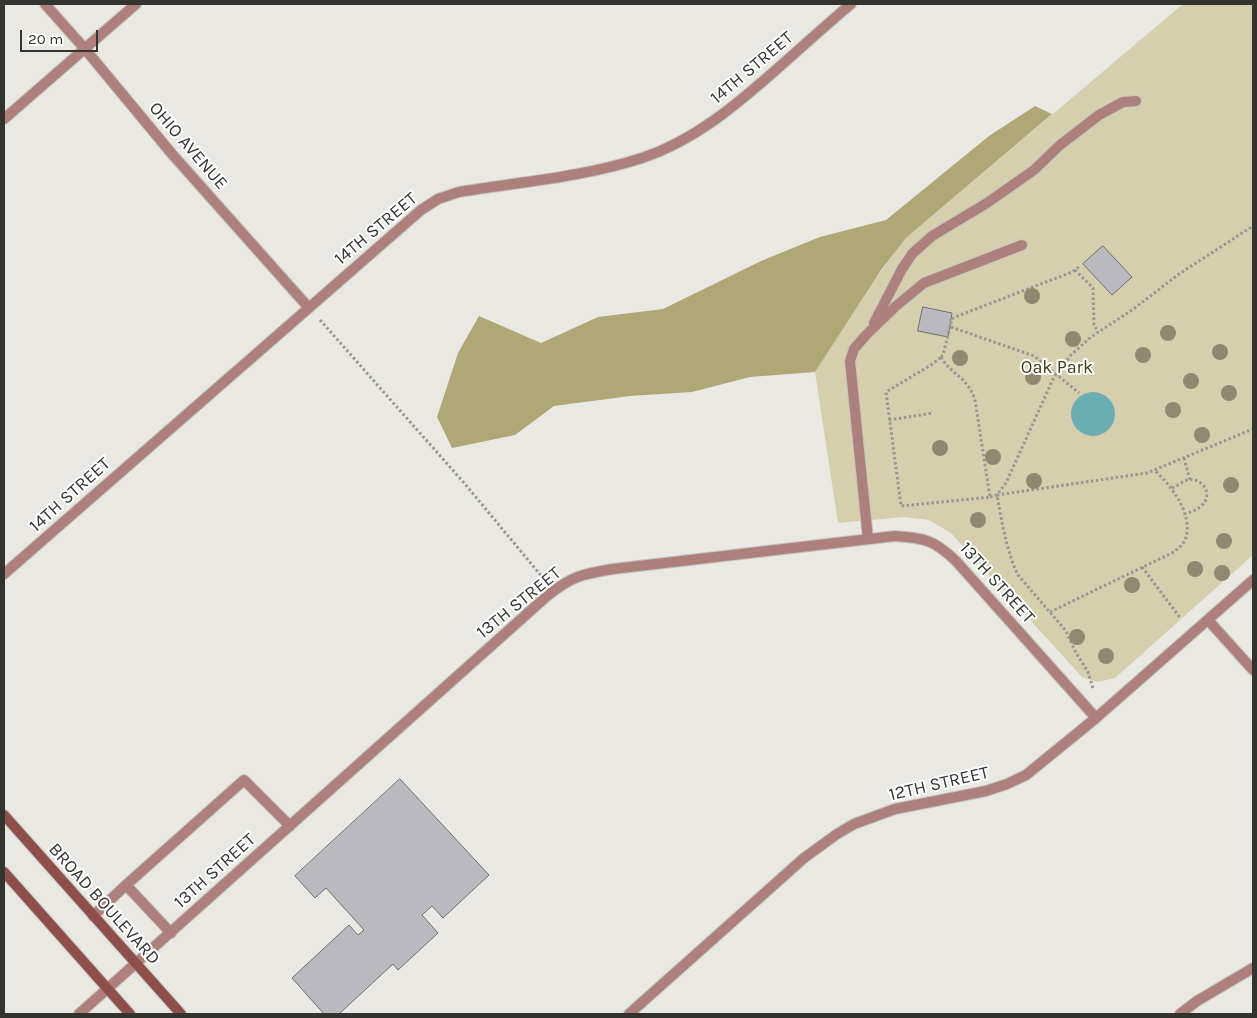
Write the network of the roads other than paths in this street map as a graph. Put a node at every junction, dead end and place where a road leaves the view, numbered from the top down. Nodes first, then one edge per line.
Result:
1 (44, 4) edge
2 (136, 4) edge
3 (851, 4) edge
4 (85, 49) junction
5 (1136, 101) dead end
6 (4, 119) edge
7 (1022, 245) dead end
8 (309, 308) junction
9 (872, 329) junction
10 (868, 539) junction
11 (4, 574) edge
12 (1253, 580) edge
13 (1208, 620) junction
14 (1253, 670) edge
15 (1096, 718) junction
16 (4, 815) edge
17 (290, 826) junction
18 (4, 872) edge
19 (126, 886) junction
20 (93, 916) junction
21 (171, 933) junction
22 (136, 964) junction
23 (1253, 968) edge
24 (108, 989) junction
25 (79, 1014) edge
26 (130, 1014) edge
27 (181, 1014) edge
28 (629, 1014) edge
29 (1180, 1014) edge

1 - 4 street, OHIO AVENUE
2 - 4 street
3 - 8 street, 14TH STREET
4 - 6 street
4 - 8 street, OHIO AVENUE
5 - 9 street
7 - 9 street
8 - 11 street, 14TH STREET
9 - 10 street
10 - 15 street, 13TH STREET
10 - 17 street, 13TH STREET
12 - 13 street, 12TH STREET
13 - 14 street
13 - 15 street, 12TH STREET
15 - 28 street, 12TH STREET
16 - 20 main road, BROAD BOULEVARD
17 - 19 street
17 - 21 street, 13TH STREET
18 - 24 main road
19 - 20 street
19 - 21 street
20 - 22 main road, BROAD BOULEVARD
21 - 22 street, 13TH STREET
22 - 24 street, 13TH STREET
22 - 27 main road, BROAD BOULEVARD
23 - 29 street
24 - 25 street, 13TH STREET
24 - 26 main road

